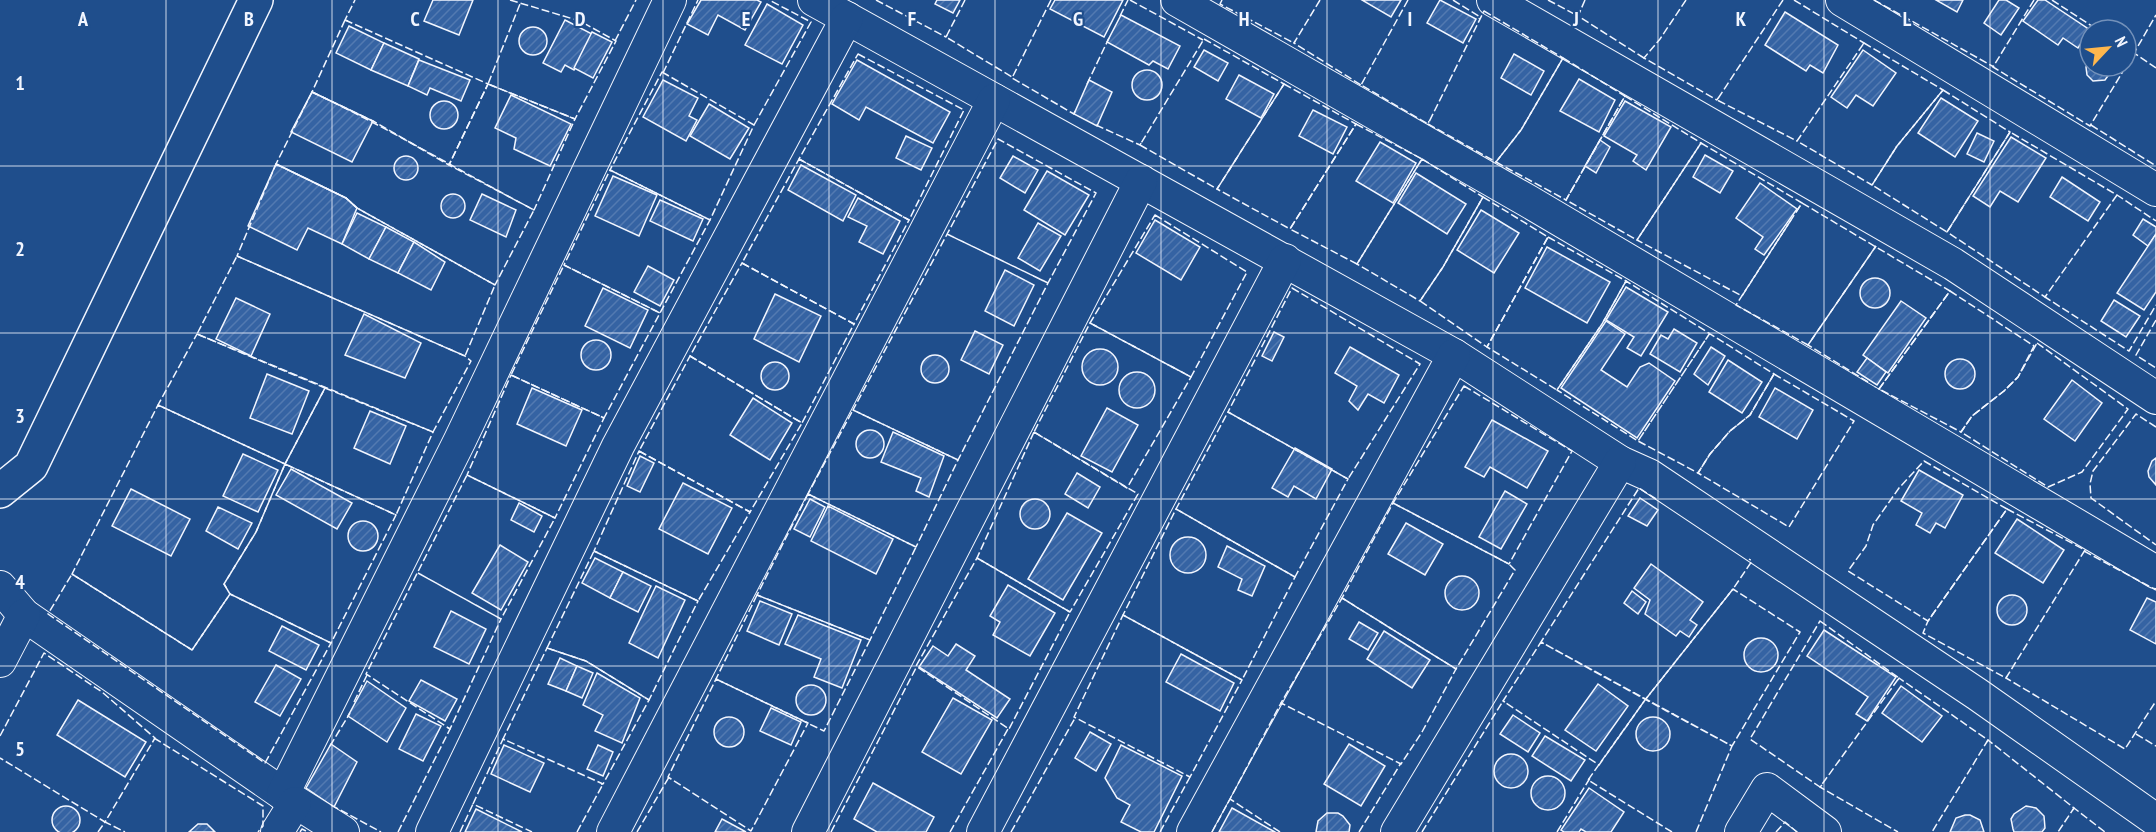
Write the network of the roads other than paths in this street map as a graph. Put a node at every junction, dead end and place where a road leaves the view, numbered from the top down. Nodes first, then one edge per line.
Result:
1 (256, 0) edge
2 (670, 0) edge
3 (814, 0) edge
4 (1177, 0) edge
5 (1493, 0) edge
6 (1842, 0) edge
7 (847, 18) junction
8 (994, 100) junction
9 (1141, 181) junction
10 (2156, 190) edge
11 (1285, 260) junction
12 (1454, 355) junction
13 (2156, 398) edge
14 (1620, 462) junction
15 (0, 491) edge
16 (2156, 572) edge
17 (0, 587) edge
18 (24, 615) junction
19 (0, 661) edge
20 (289, 799) junction
21 (2156, 820) edge
22 (277, 832) edge
23 (343, 832) edge
24 (432, 832) edge
25 (613, 832) edge
26 (808, 832) edge
27 (983, 832) edge
28 (1193, 832) edge
29 (1397, 832) edge
30 (1741, 832) edge
31 (1825, 832) edge

1 - 15 street
2 - 20 street
3 - 7 street
4 - 16 street
5 - 13 street
6 - 10 street
7 - 8 street
7 - 24 street
8 - 9 street
8 - 25 street
9 - 11 street
9 - 26 street
11 - 12 street
11 - 27 street
12 - 14 street
12 - 28 street
14 - 21 street
14 - 29 street
17 - 18 street
18 - 19 street
18 - 20 street
20 - 22 street
20 - 23 street
30 - 31 street

